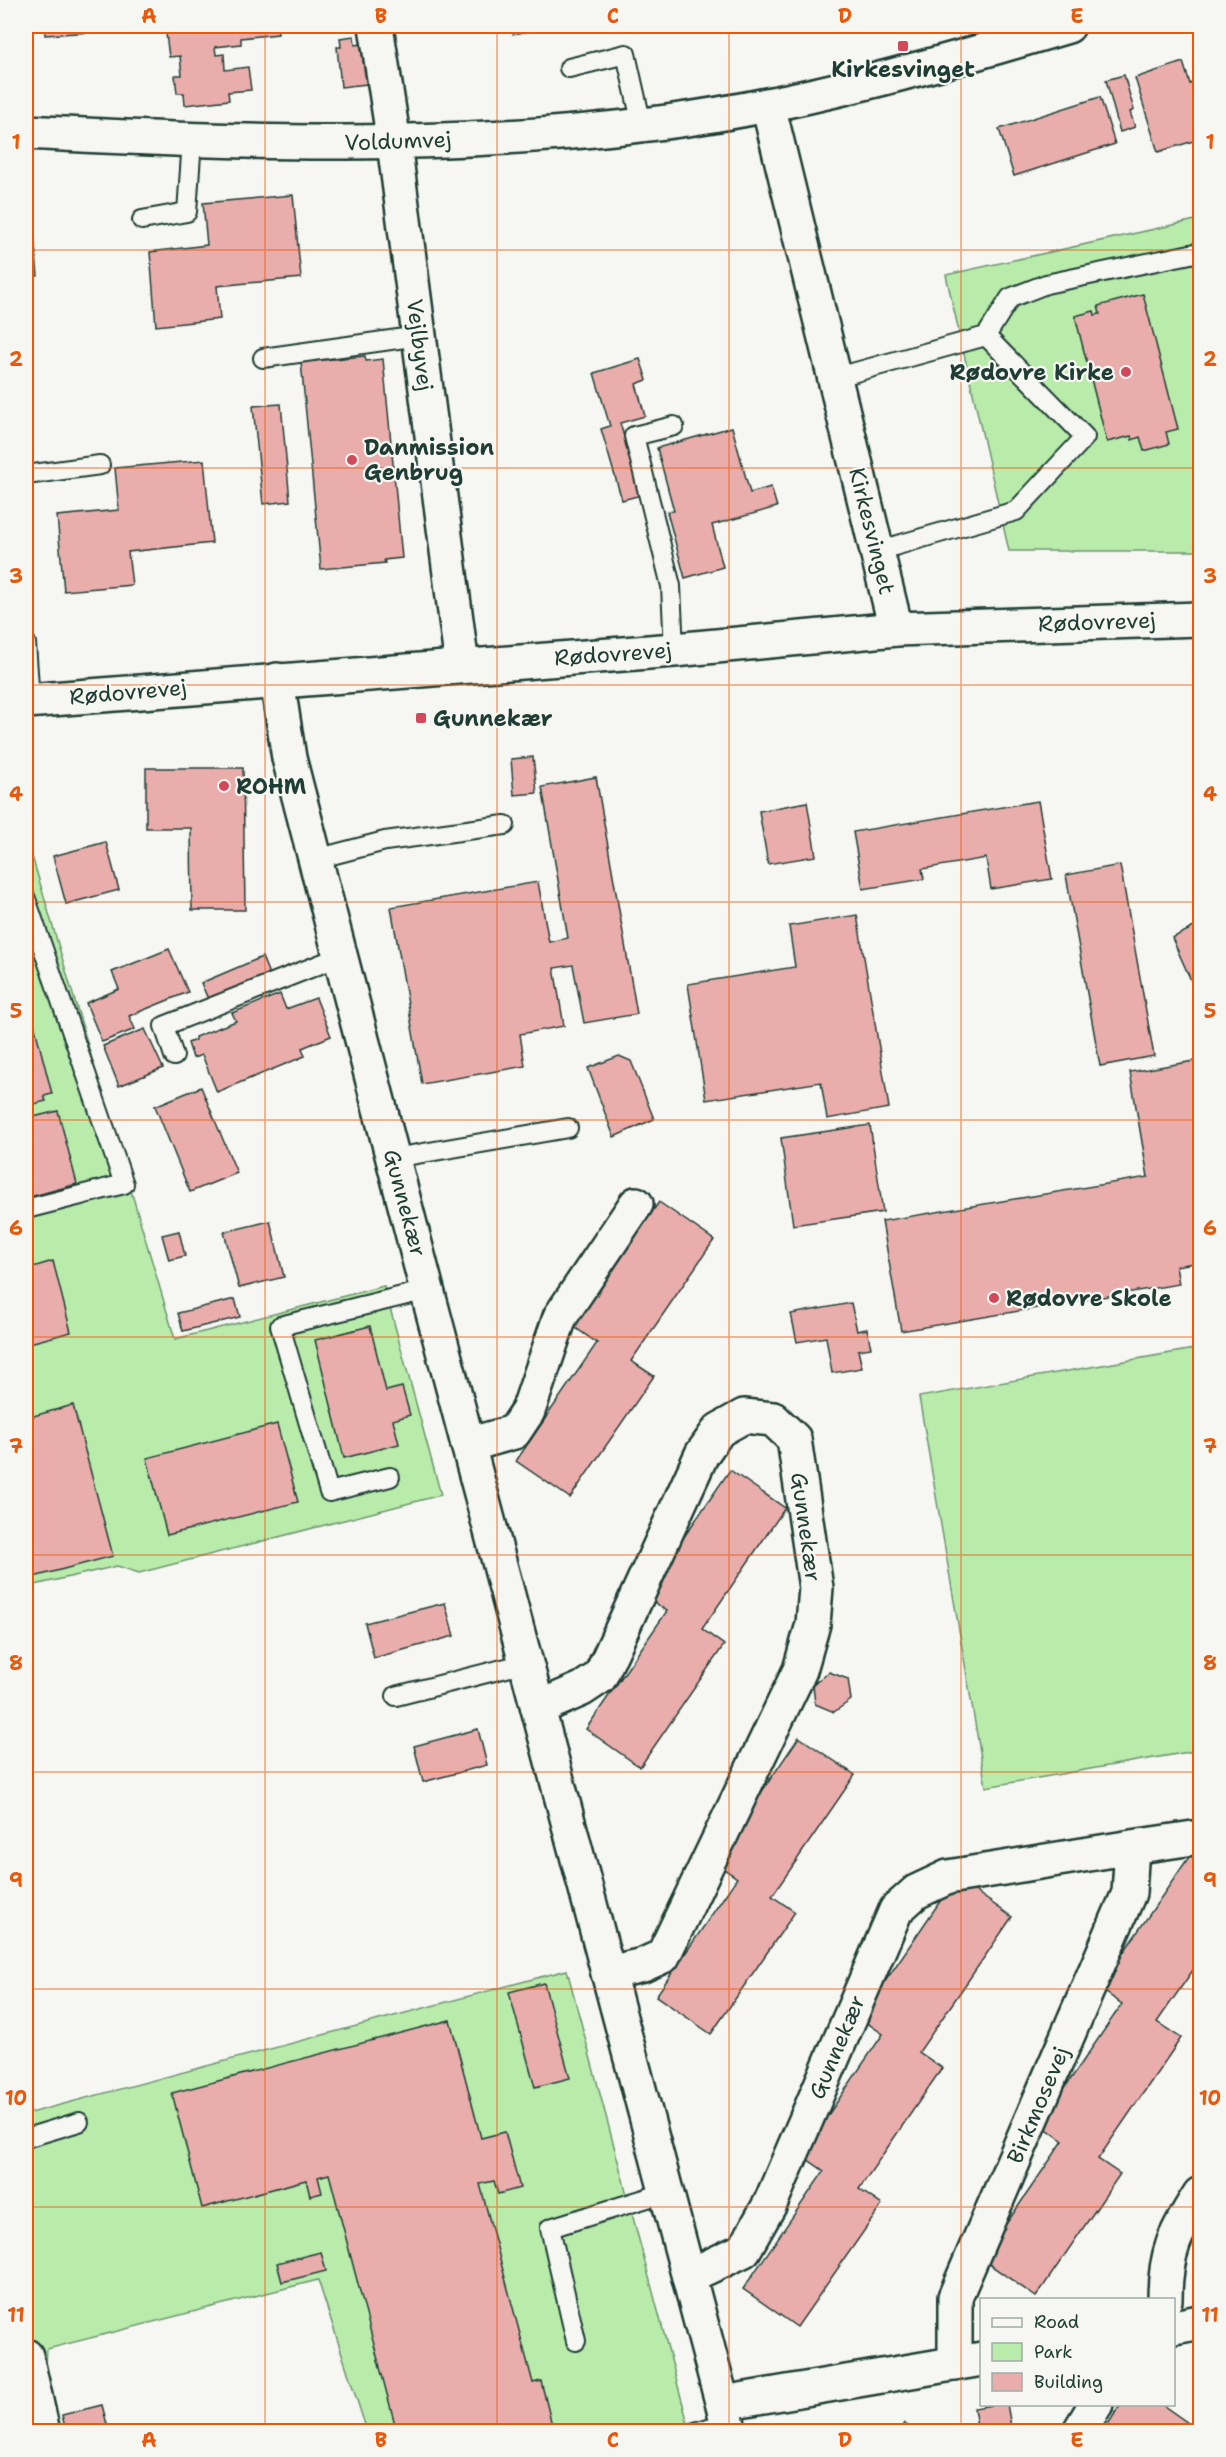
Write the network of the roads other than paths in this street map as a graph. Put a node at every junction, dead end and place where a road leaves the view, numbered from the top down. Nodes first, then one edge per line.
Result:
1 (376, 26) edge
2 (1068, 26) edge
3 (569, 68) dead end
4 (768, 105) junction
5 (642, 125) junction
6 (26, 132) edge
7 (192, 140) junction
8 (394, 142) junction
9 (142, 220) dead end
10 (1200, 252) edge
11 (419, 336) junction
12 (986, 336) junction
13 (263, 358) dead end
14 (834, 378) junction
15 (674, 426) dead end
16 (100, 465) dead end
17 (26, 475) edge
18 (877, 551) junction
19 (1200, 619) edge
20 (896, 629) junction
21 (26, 643) edge
22 (674, 650) junction
23 (462, 666) junction
24 (277, 680) junction
25 (28, 701) edge
26 (505, 825) dead end
27 (316, 858) junction
28 (26, 899) edge
29 (341, 956) junction
30 (174, 1056) dead end
31 (568, 1128) dead end
32 (394, 1158) junction
33 (636, 1204) dead end
34 (26, 1209) edge
35 (427, 1290) junction
36 (468, 1445) junction
37 (390, 1477) dead end
38 (526, 1663) junction
39 (396, 1696) dead end
40 (538, 1708) junction
41 (1200, 1837) edge
42 (1132, 1847) junction
43 (608, 1973) junction
44 (79, 2122) dead end
45 (26, 2138) edge
46 (667, 2192) junction
47 (1200, 2194) edge
48 (689, 2276) junction
49 (1165, 2298) edge
50 (1200, 2322) edge
51 (1175, 2327) edge
52 (576, 2341) dead end
53 (26, 2356) edge
54 (968, 2362) edge
55 (1095, 2406) edge
56 (727, 2419) edge
57 (43, 2432) edge
58 (695, 2432) edge
59 (1079, 2432) edge

1 - 8 street, Vejlbyvej
2 - 4 street
3 - 5 lane
4 - 5 street, Voldumvej
4 - 14 street, Kirkesvinget
5 - 8 street, Voldumvej
6 - 7 street, Voldumvej
7 - 8 street, Voldumvej
7 - 9 lane
8 - 11 street, Vejlbyvej
10 - 12 lane
11 - 13 lane
11 - 23 street, Vejlbyvej
12 - 14 lane
12 - 18 lane
14 - 18 street, Kirkesvinget
15 - 22 lane
16 - 17 lane
18 - 20 street, Kirkesvinget
19 - 20 street, Rødovrevej
20 - 22 street, Rødovrevej
21 - 25 lane
22 - 23 street, Rødovrevej
23 - 24 street, Rødovrevej
24 - 25 street, Rødovrevej
24 - 27 street, Gunnekær
26 - 27 lane
27 - 29 street, Gunnekær
28 - 34 lane
29 - 30 lane
29 - 32 street, Gunnekær
31 - 32 lane
32 - 35 street, Gunnekær
33 - 36 street
35 - 36 street, Gunnekær
35 - 37 lane
36 - 38 street, Gunnekær
38 - 39 lane
38 - 40 street, Gunnekær
40 - 43 street, Gunnekær
40 - 43 street, Gunnekær
41 - 42 street
42 - 48 street, Gunnekær
42 - 54 street, Birkmosevej
43 - 46 street, Gunnekær
44 - 45 lane
46 - 48 street, Gunnekær
46 - 52 lane
47 - 49 street
48 - 56 street, Gunnekær
50 - 51 street
53 - 57 street
54 - 56 street, Birkmosevej
55 - 59 street
56 - 58 lane

